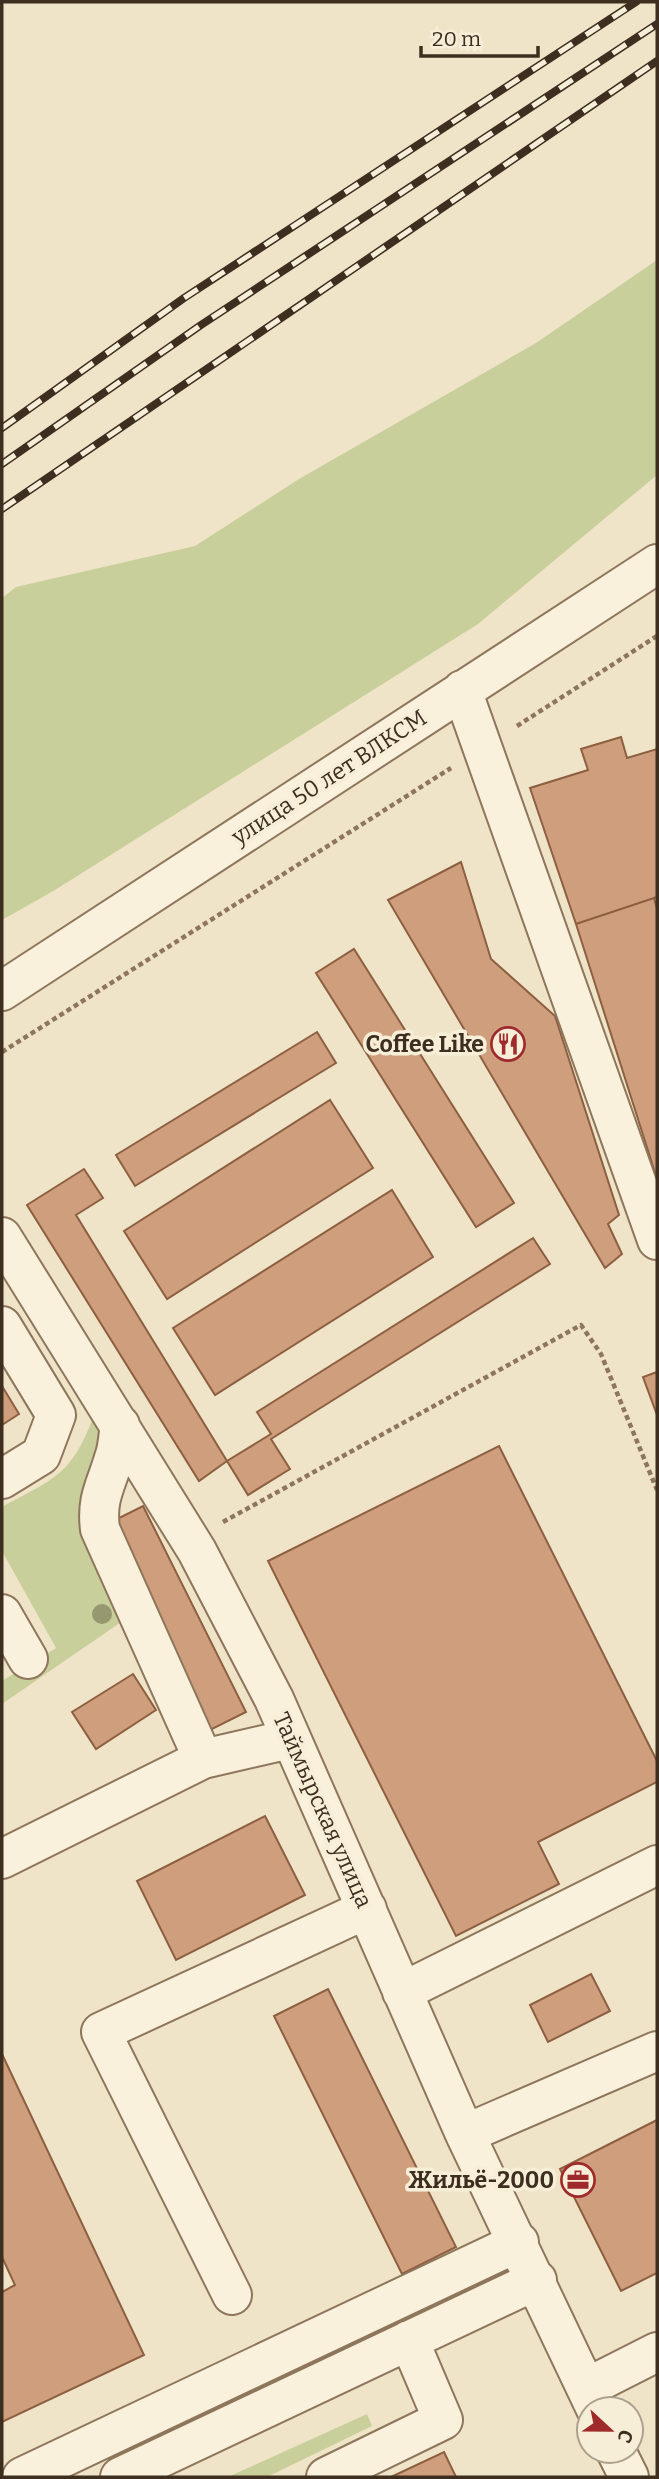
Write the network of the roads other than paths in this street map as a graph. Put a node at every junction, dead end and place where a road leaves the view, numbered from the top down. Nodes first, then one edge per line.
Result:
1 (657, 564) edge
2 (462, 690) junction
3 (2, 991) edge
4 (2, 1237) edge
5 (657, 1240) edge
6 (3, 1332) edge
7 (120, 1425) junction
8 (2, 1479) edge
9 (2, 1614) edge
10 (28, 1659) dead end
11 (290, 1739) junction
12 (203, 1759) junction
13 (2, 1859) edge
14 (657, 1865) edge
15 (367, 1909) junction
16 (402, 1992) junction
17 (657, 2051) edge
18 (465, 2134) junction
19 (519, 2242) junction
20 (537, 2280) junction
21 (232, 2295) dead end
22 (409, 2340) junction
23 (657, 2352) edge
24 (590, 2395) edge
25 (595, 2395) edge
26 (22, 2477) edge
27 (120, 2477) edge
28 (326, 2477) edge

1 - 2 street, улица 50 лет ВЛКСМ
2 - 3 street, улица 50 лет ВЛКСМ
2 - 5 street
4 - 7 street, Таймырская улица
6 - 8 street
7 - 11 street, Таймырская улица
7 - 12 street
9 - 10 street
11 - 12 street
11 - 15 street, Таймырская улица
12 - 13 street
14 - 16 street
15 - 16 street, Таймырская улица
15 - 21 street
16 - 18 street, Таймырская улица
17 - 18 street
18 - 19 street, Таймырская улица
19 - 20 street, Таймырская улица
19 - 26 street
20 - 22 street
20 - 24 street, Таймырская улица
22 - 27 street
22 - 28 street
23 - 25 street

